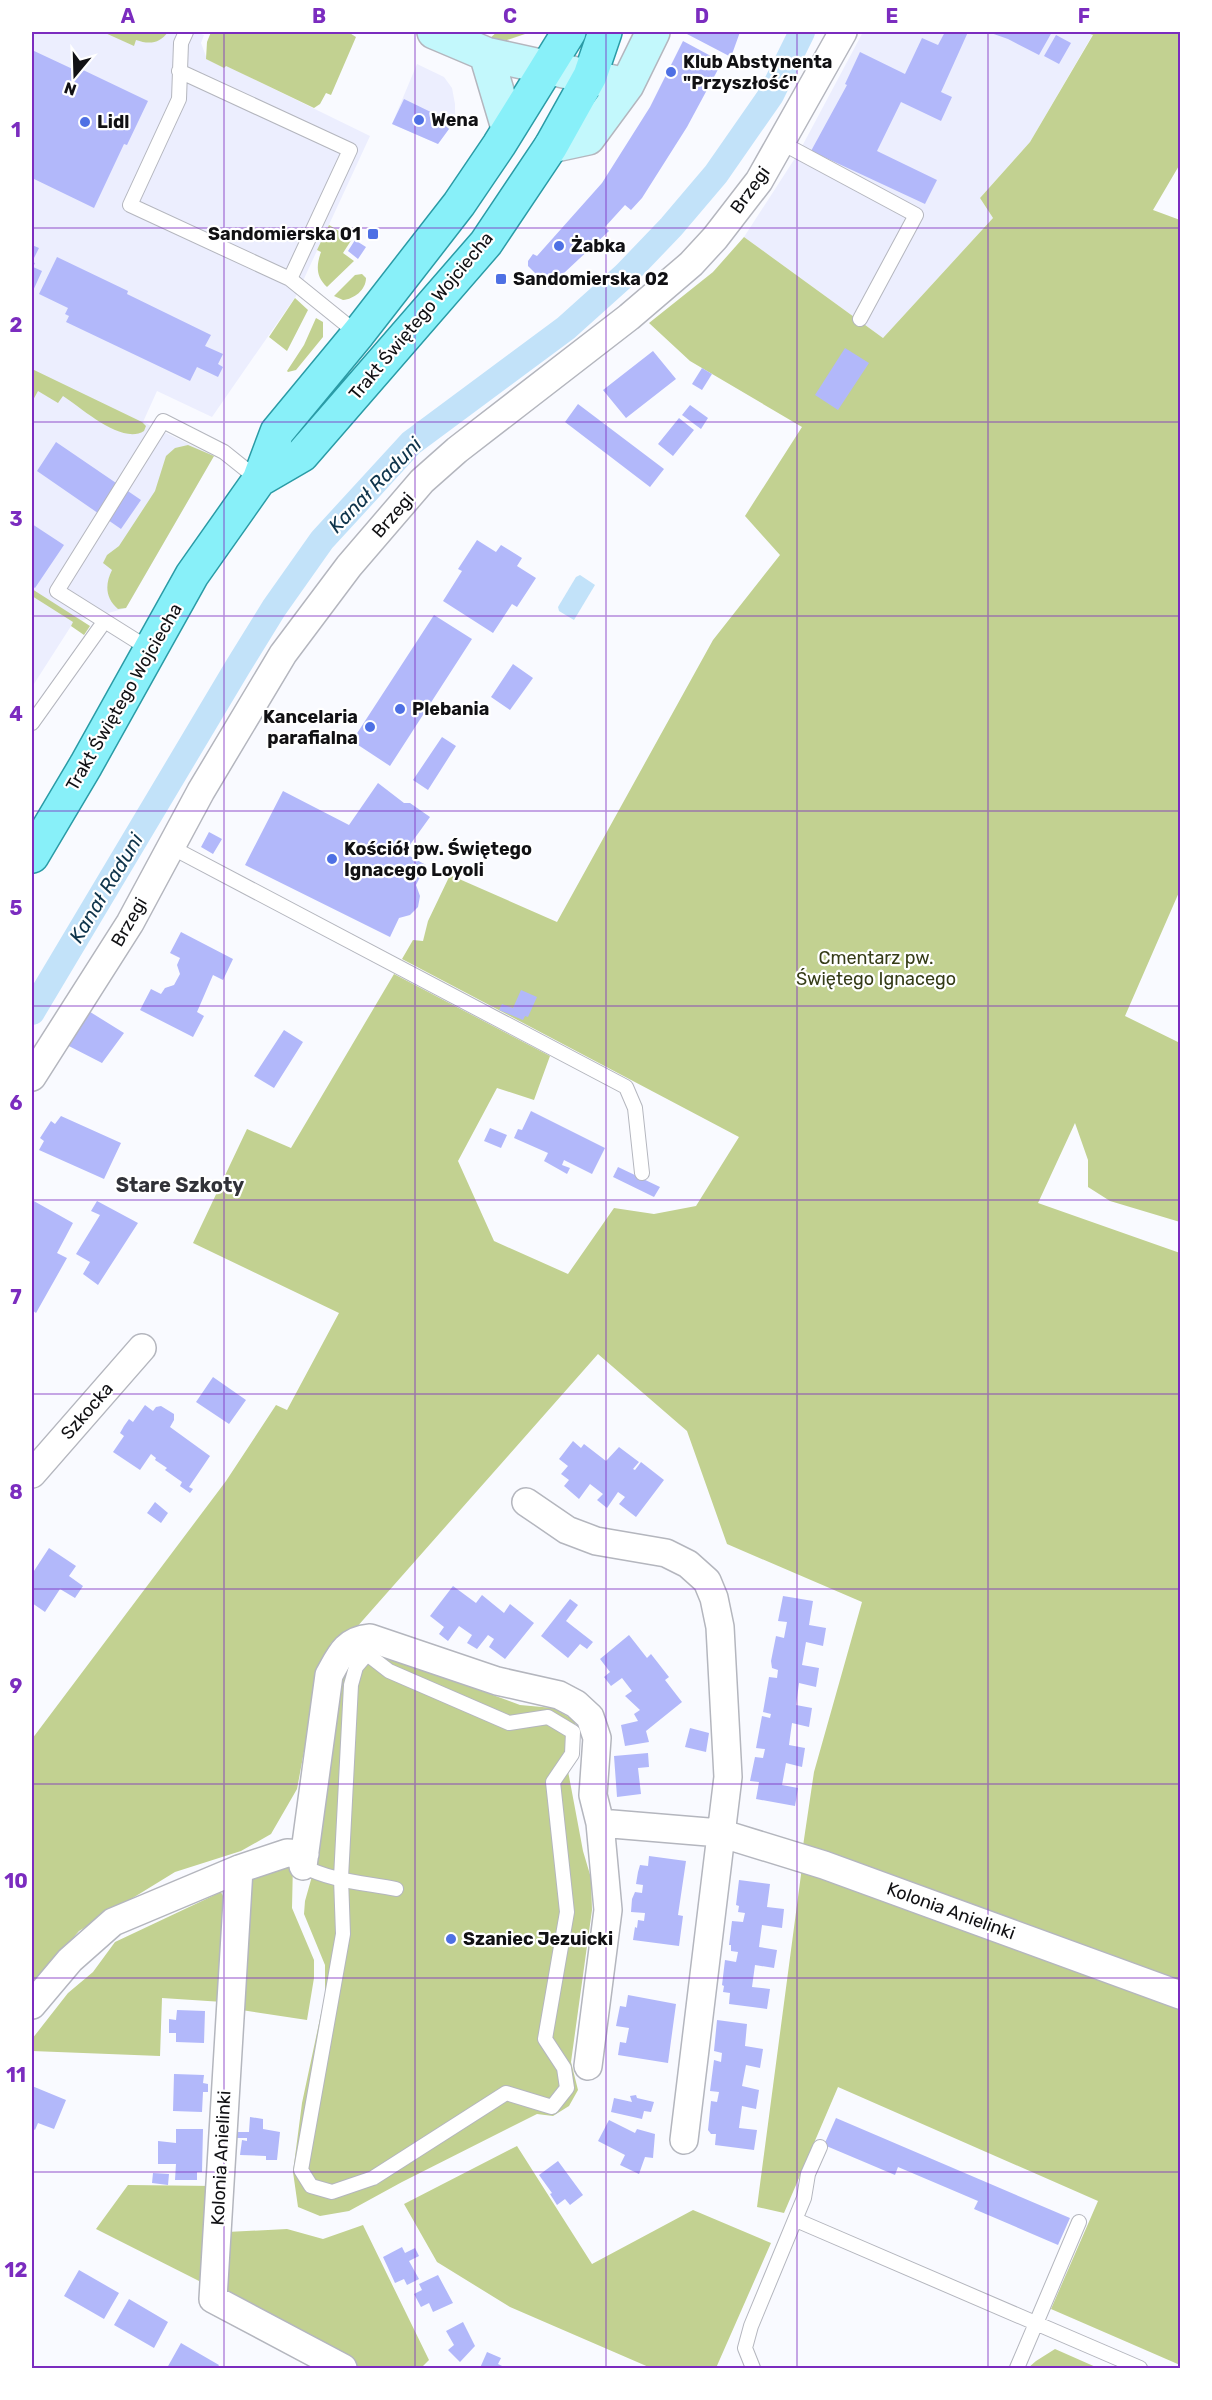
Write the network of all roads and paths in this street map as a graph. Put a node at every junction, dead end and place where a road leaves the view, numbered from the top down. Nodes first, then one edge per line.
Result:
1 (186, 32) edge
2 (434, 32) edge
3 (605, 32) edge
4 (653, 32) edge
5 (843, 32) edge
6 (560, 46) edge
7 (486, 54) junction
8 (179, 71) junction
9 (590, 76) junction
10 (627, 85) junction
11 (508, 128) junction
12 (782, 143) junction
13 (551, 146) junction
14 (290, 279) junction
15 (860, 319) dead end
16 (358, 334) junction
17 (259, 480) junction
18 (104, 622) junction
19 (151, 650) junction
20 (32, 723) edge
21 (171, 847) junction
22 (32, 856) edge
23 (39, 1046) edge
24 (32, 1077) edge
25 (642, 1173) dead end
26 (142, 1348) dead end
27 (32, 1474) edge
28 (526, 1502) dead end
29 (600, 1822) junction
30 (720, 1833) junction
31 (304, 1860) junction
32 (239, 1869) junction
33 (340, 1878) junction
34 (396, 1889) dead end
35 (1180, 1995) edge
36 (32, 2005) edge
37 (588, 2066) dead end
38 (684, 2140) dead end
39 (820, 2147) dead end
40 (796, 2220) junction
41 (1079, 2222) dead end
42 (1036, 2324) junction
43 (343, 2368) edge
44 (753, 2368) edge
45 (1017, 2368) edge
46 (1140, 2368) edge

1 - 8 lane
2 - 7 main road
3 - 9 main road, Trakt Świętego Wojciecha
4 - 10 main road
5 - 12 street, Brzegi
6 - 7 main road
6 - 9 main road
6 - 11 main road, Trakt Świętego Wojciecha
7 - 11 main road
8 - 14 lane
8 - 14 lane
9 - 10 main road
9 - 13 main road, Trakt Świętego Wojciecha
10 - 13 main road
11 - 16 main road, Trakt Świętego Wojciecha
12 - 15 lane
12 - 21 street, Brzegi
13 - 17 main road, Trakt Świętego Wojciecha
14 - 16 lane
16 - 17 main road, Trakt Świętego Wojciecha
17 - 18 lane
17 - 19 main road, Trakt Świętego Wojciecha
18 - 19 lane
18 - 20 lane
19 - 22 main road, Trakt Świętego Wojciecha
21 - 23 street, Brzegi
21 - 25 lane
23 - 24 street, Brzegi
26 - 27 street, Szkocka
28 - 30 street
29 - 30 street, Kolonia Anielinki
29 - 31 street
29 - 37 street
30 - 35 street, Kolonia Anielinki
30 - 38 street
31 - 32 street
31 - 33 lane
32 - 36 street
32 - 43 street, Kolonia Anielinki
33 - 33 lane
33 - 34 lane
39 - 40 lane
40 - 42 lane
40 - 44 lane
41 - 42 lane
42 - 45 lane
42 - 46 lane

